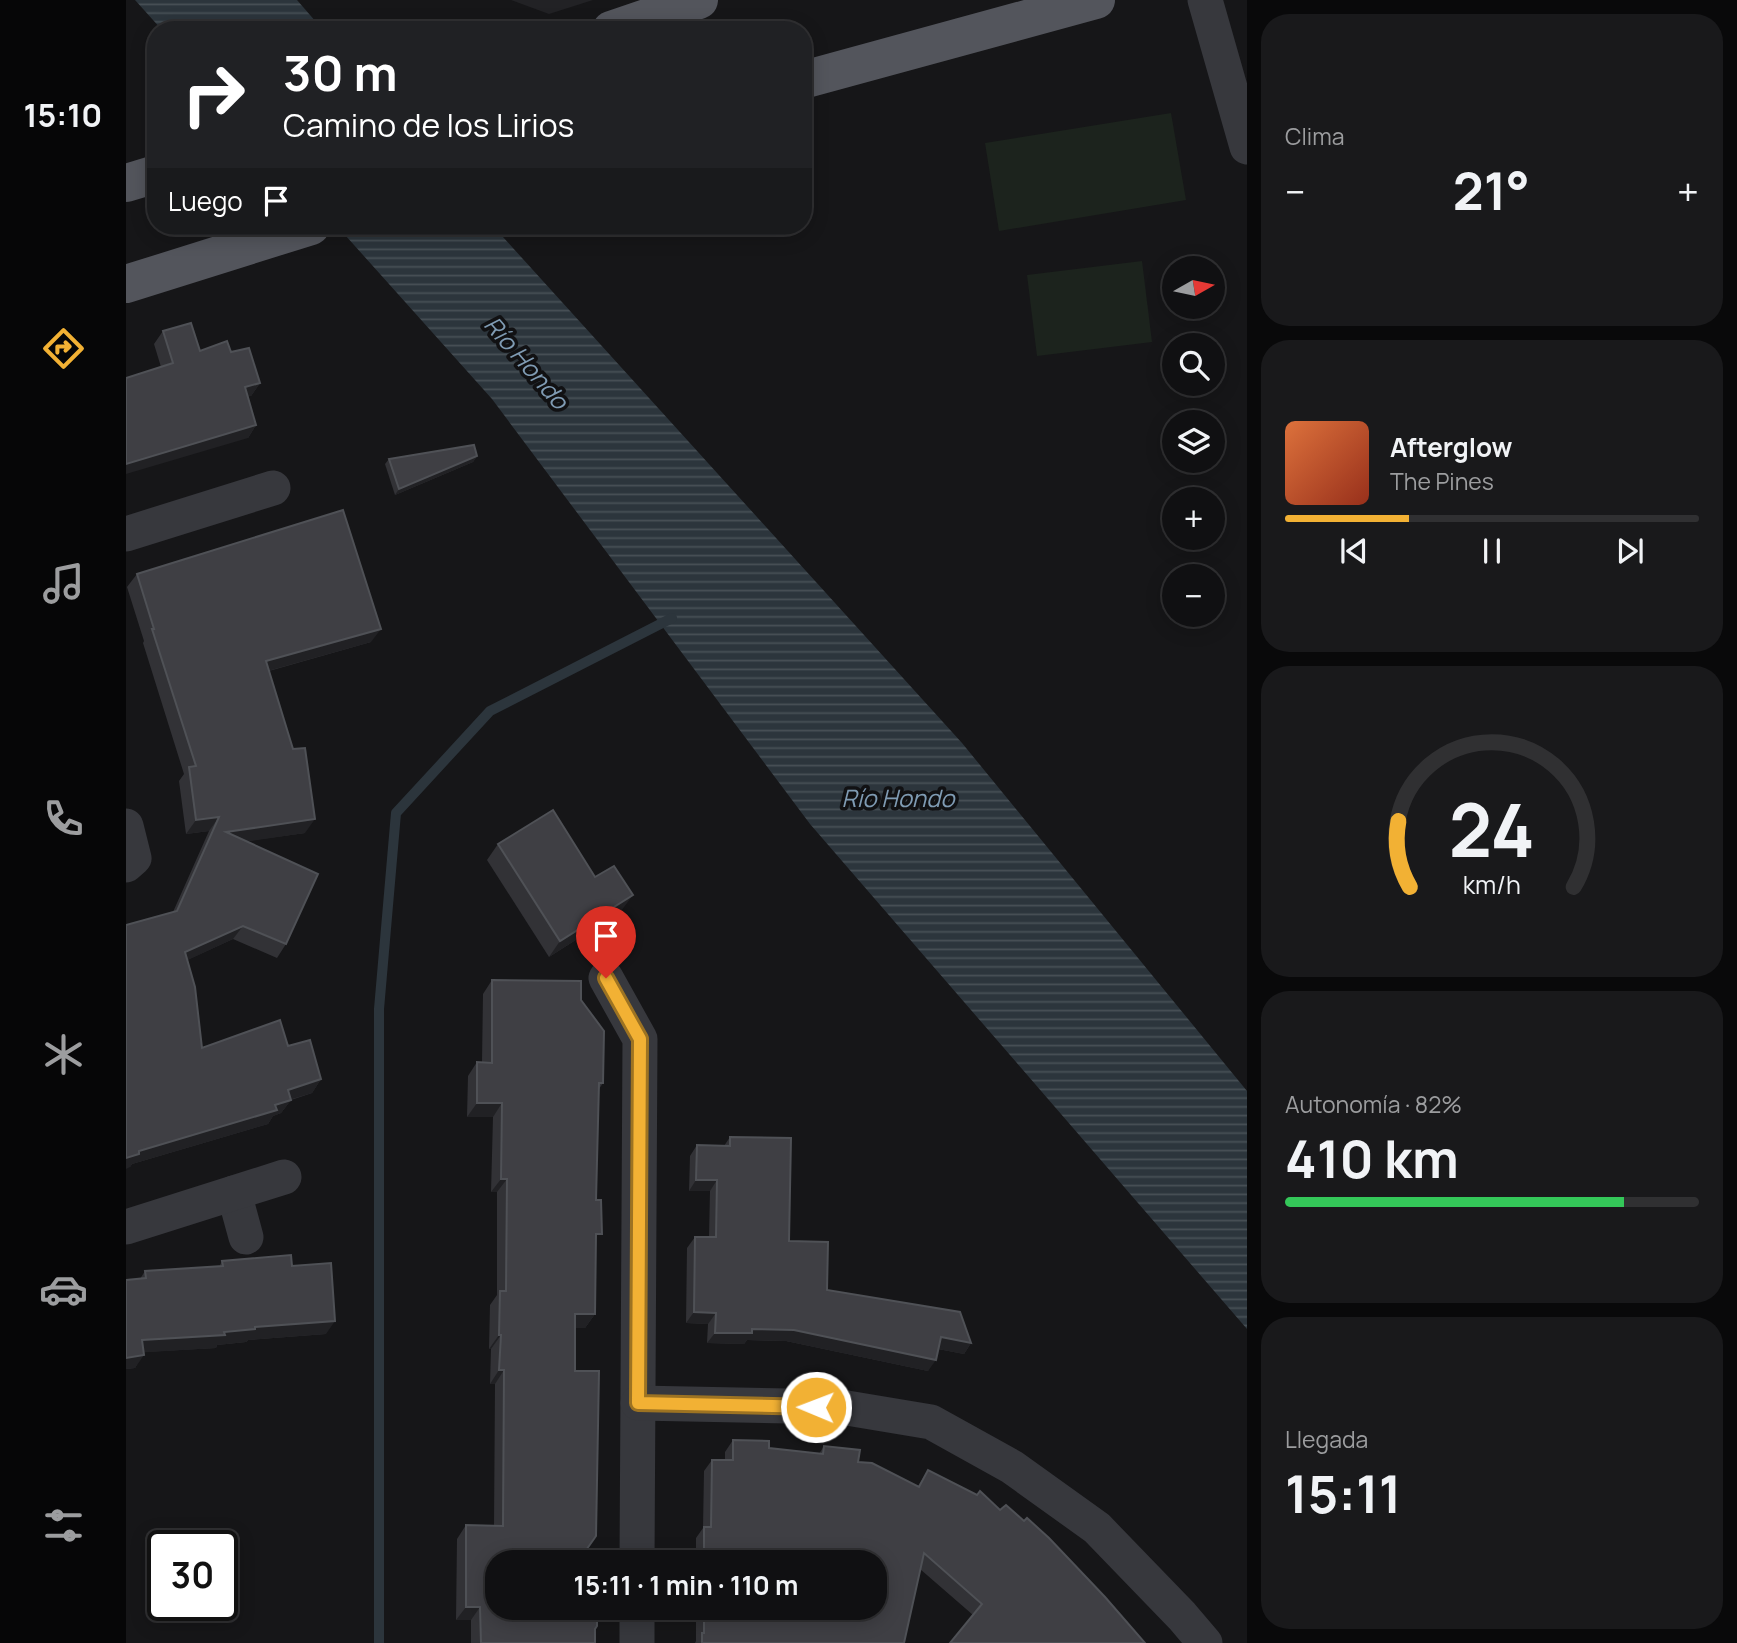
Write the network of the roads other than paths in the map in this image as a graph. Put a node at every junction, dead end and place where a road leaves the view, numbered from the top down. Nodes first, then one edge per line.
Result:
1 (699, 0) edge
2 (1096, 0) edge
3 (1205, 0) edge
4 (637, 21) edge
5 (812, 78) edge
6 (1247, 147) edge
7 (147, 177) edge
8 (126, 183) edge
9 (282, 235) edge
10 (126, 284) edge
11 (273, 488) dead end
12 (126, 534) edge
13 (126, 826) edge
14 (126, 865) edge
15 (606, 978) dead end
16 (284, 1177) dead end
17 (234, 1194) junction
18 (126, 1227) edge
19 (246, 1237) dead end
20 (638, 1403) junction
21 (637, 1550) edge
22 (637, 1620) edge
23 (637, 1643) edge
24 (1205, 1643) edge

1 - 4 main road
2 - 5 main road
3 - 6 street
7 - 8 main road
9 - 10 main road
11 - 12 street
13 - 14 street
15 - 20 street
16 - 17 street
17 - 18 street
17 - 19 street
20 - 21 street
20 - 24 street
22 - 23 street

